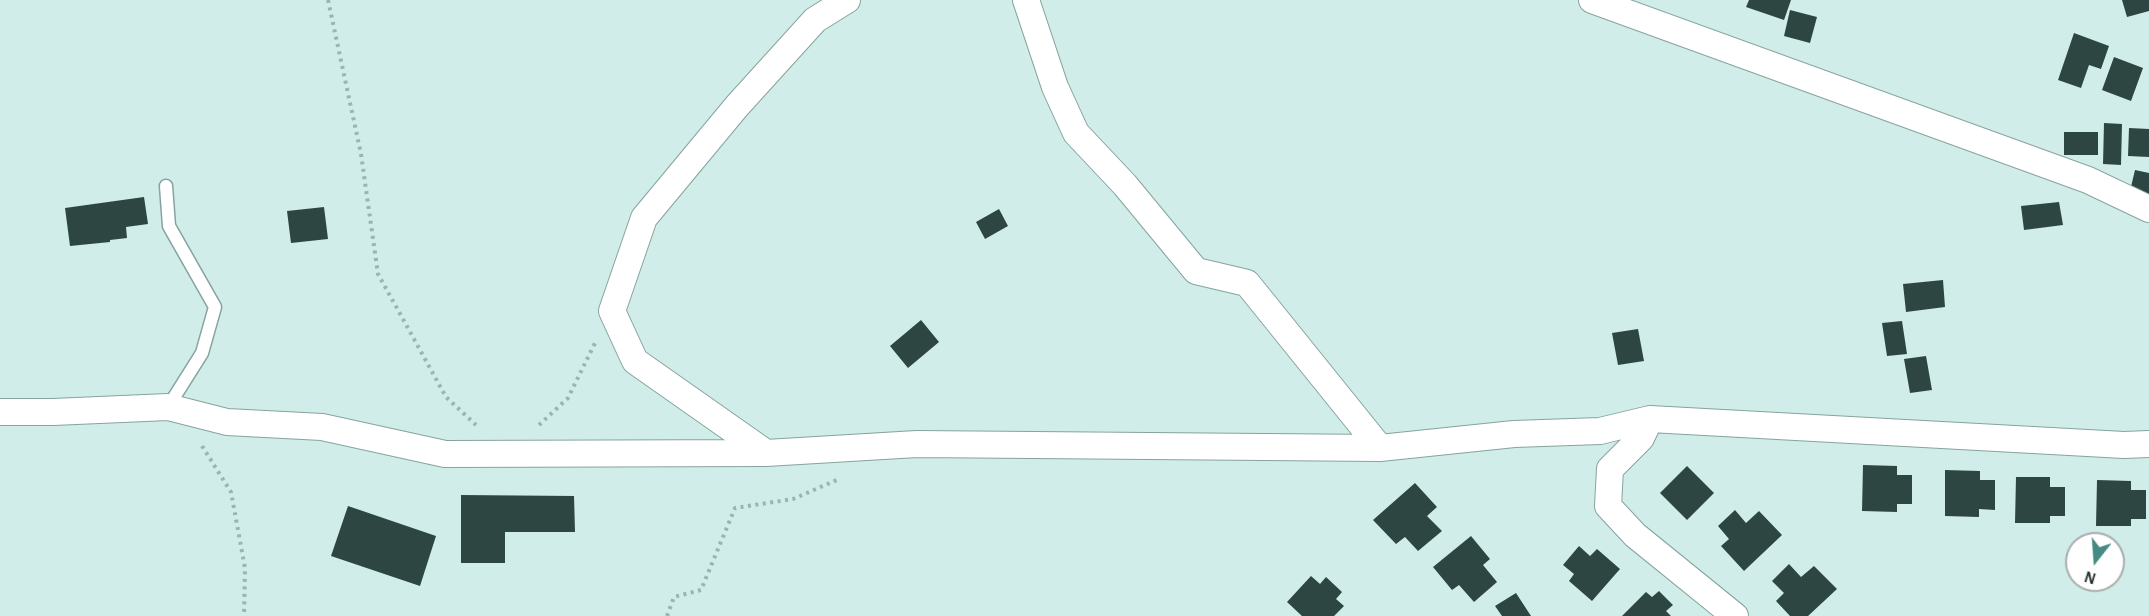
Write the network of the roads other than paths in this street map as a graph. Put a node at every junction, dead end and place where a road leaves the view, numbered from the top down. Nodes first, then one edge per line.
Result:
1 (847, 0) edge
2 (1026, 0) edge
3 (1592, 0) edge
4 (166, 186) dead end
5 (2149, 209) edge
6 (168, 407) junction
7 (0, 412) edge
8 (1650, 419) junction
9 (2149, 444) edge
10 (1380, 448) junction
11 (766, 453) junction
12 (1735, 616) edge

1 - 11 street
2 - 10 street
3 - 5 street
4 - 6 lane
6 - 7 street
6 - 11 street
8 - 9 street
8 - 10 street
8 - 12 street
10 - 11 street

